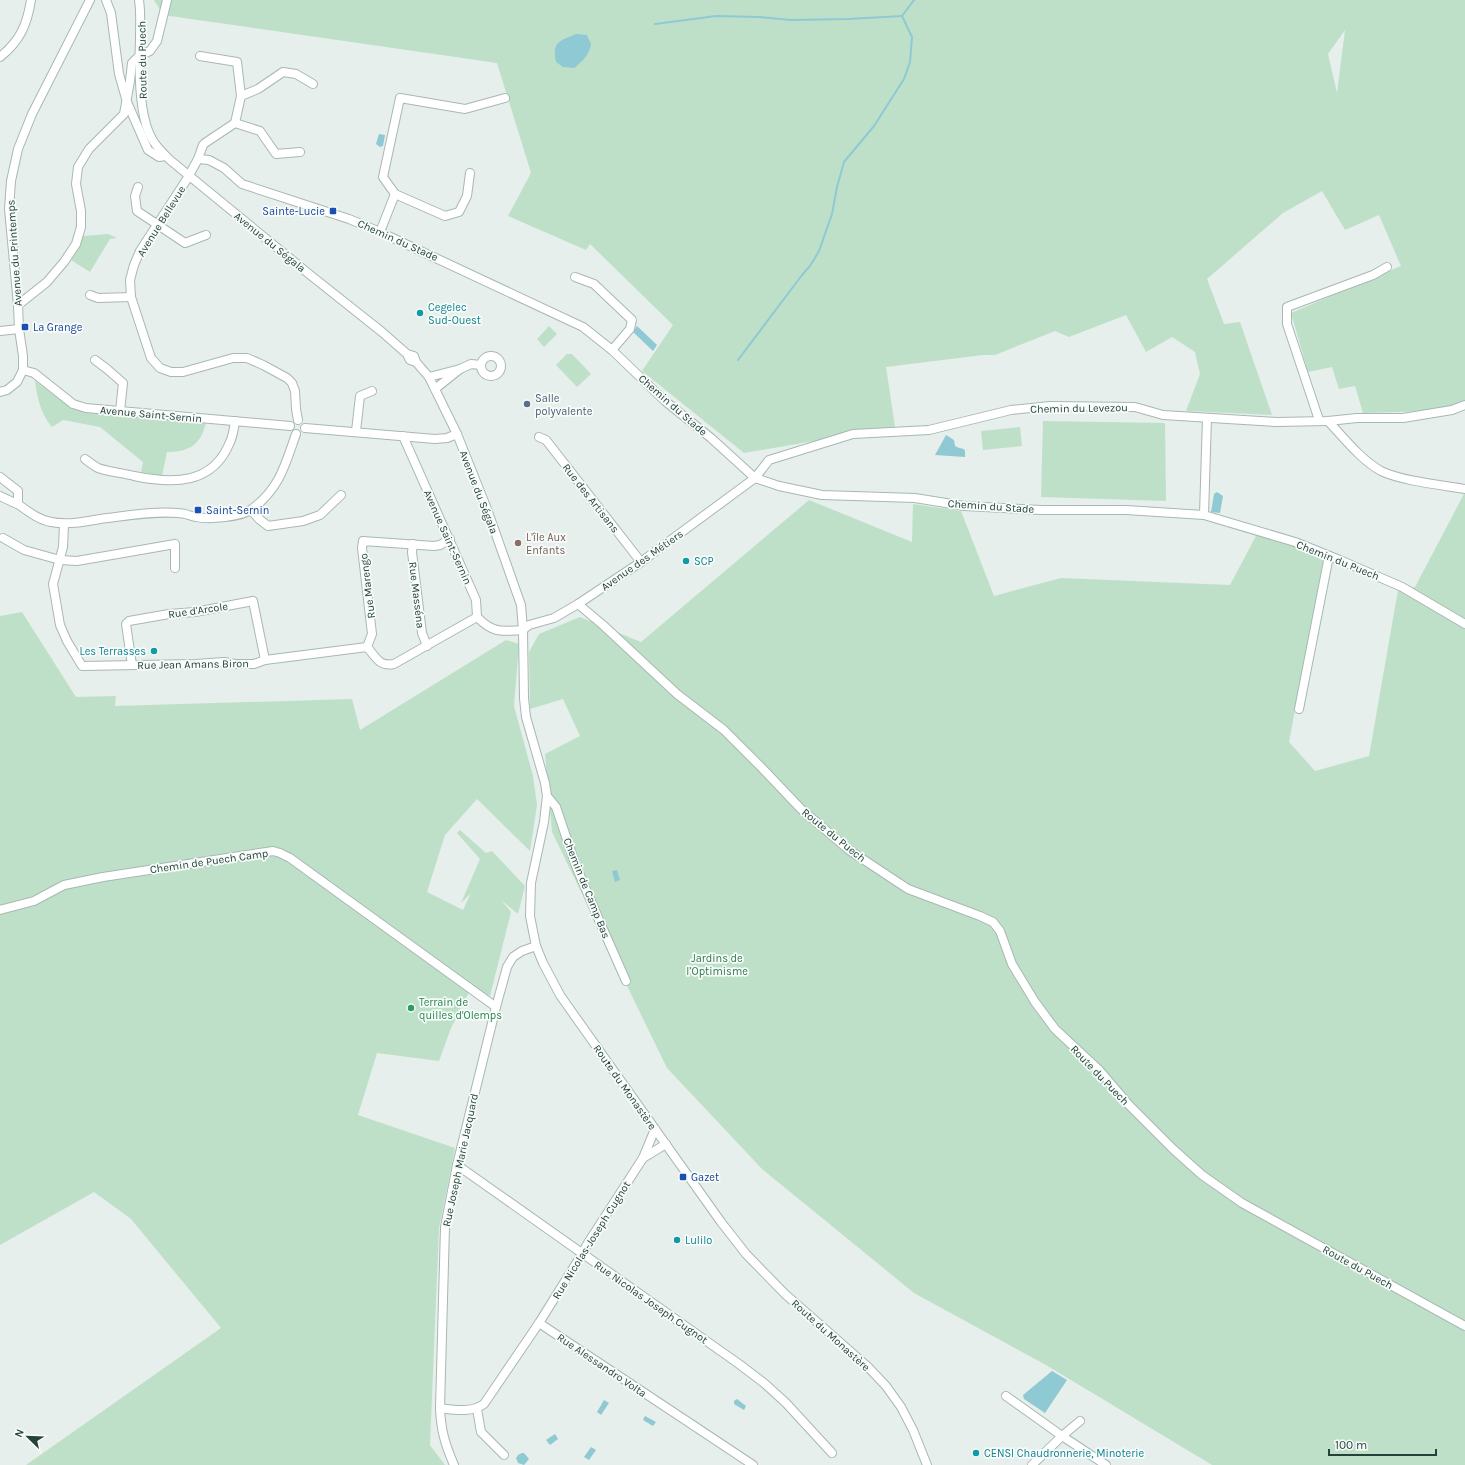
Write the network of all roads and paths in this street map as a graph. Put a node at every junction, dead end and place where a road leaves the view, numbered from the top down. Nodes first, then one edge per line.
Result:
1 (31, 0) edge
2 (90, 0) edge
3 (106, 0) edge
4 (139, 0) edge
5 (167, 0) edge
6 (140, 55) junction
7 (200, 56) dead end
8 (0, 58) edge
9 (313, 84) dead end
10 (241, 96) junction
11 (505, 98) dead end
12 (127, 102) junction
13 (236, 123) junction
14 (300, 152) dead end
15 (165, 156) junction
16 (198, 159) junction
17 (470, 173) dead end
18 (189, 176) junction
19 (138, 186) dead end
20 (395, 194) junction
21 (157, 225) junction
22 (380, 232) junction
23 (206, 235) dead end
24 (1387, 267) dead end
25 (575, 278) dead end
26 (90, 295) dead end
27 (131, 297) junction
28 (18, 306) junction
29 (19, 329) junction
30 (0, 331) edge
31 (612, 350) junction
32 (95, 360) dead end
33 (481, 365) dead end
34 (23, 370) junction
35 (460, 370) junction
36 (429, 377) junction
37 (435, 389) junction
38 (0, 392) edge
39 (372, 392) dead end
40 (1465, 406) edge
41 (120, 411) junction
42 (1207, 418) junction
43 (298, 420) junction
44 (235, 421) junction
45 (1324, 421) junction
46 (290, 426) junction
47 (305, 428) junction
48 (356, 431) junction
49 (296, 434) junction
50 (457, 434) junction
51 (403, 436) junction
52 (539, 437) dead end
53 (85, 460) dead end
54 (769, 460) joint
55 (0, 477) edge
56 (755, 478) junction
57 (1465, 489) edge
58 (341, 495) dead end
59 (0, 496) edge
60 (18, 504) junction
61 (251, 510) junction
62 (1204, 515) junction
63 (64, 524) junction
64 (3, 538) dead end
65 (450, 539) junction
66 (413, 544) junction
67 (1329, 556) junction
68 (60, 560) junction
69 (641, 562) junction
70 (175, 568) dead end
71 (578, 604) junction
72 (477, 617) junction
73 (1465, 624) edge
74 (523, 630) junction
75 (427, 646) junction
76 (367, 647) junction
77 (265, 660) junction
78 (132, 665) junction
79 (1299, 709) dead end
80 (547, 796) junction
81 (0, 910) edge
82 (536, 946) junction
83 (626, 981) dead end
84 (496, 1007) junction
85 (655, 1129) junction
86 (666, 1144) junction
87 (643, 1158) junction
88 (456, 1165) junction
89 (582, 1254) junction
90 (539, 1323) junction
91 (1465, 1326) edge
92 (1006, 1396) dead end
93 (440, 1408) junction
94 (477, 1409) junction
95 (1080, 1421) dead end
96 (1062, 1436) junction
97 (832, 1453) dead end
98 (504, 1455) dead end
99 (454, 1465) edge
100 (753, 1465) edge
101 (927, 1465) edge
102 (1032, 1465) edge
103 (1106, 1465) edge

1 - 8 street
2 - 28 street, Avenue du Printemps
3 - 12 street
4 - 6 street, Route du Puech
5 - 6 street
6 - 12 street
6 - 15 street, Route du Puech
7 - 10 street
9 - 10 street
10 - 13 street
11 - 20 street
12 - 15 street
12 - 28 street
13 - 14 street
13 - 16 street
15 - 18 street, Route du Puech
16 - 18 street
16 - 22 street, Chemin du Stade
17 - 20 street
18 - 21 street, Avenue Bellevue
18 - 36 street, Avenue du Ségala
19 - 21 street
20 - 22 street
21 - 23 street
21 - 27 street, Avenue Bellevue
22 - 31 street, Chemin du Stade
24 - 45 street
25 - 31 street
26 - 27 street
27 - 43 street, Avenue Bellevue
28 - 29 street, Avenue du Printemps
29 - 30 street
29 - 34 street, Avenue du Printemps
31 - 56 street, Chemin du Stade
32 - 41 street
33 - 35 street
34 - 38 street
34 - 41 street, Avenue Saint-Sernin
35 - 36 street
35 - 37 street
36 - 37 street, Avenue du Ségala
37 - 50 street, Avenue du Ségala
39 - 48 street
40 - 45 street, Chemin du Levezou
41 - 44 street, Avenue Saint-Sernin
42 - 45 street, Chemin du Levezou
42 - 54 street, Chemin du Levezou
42 - 62 street
43 - 46 street
43 - 47 street
44 - 46 street, Avenue Saint-Sernin
44 - 53 street
45 - 57 street
46 - 49 street
47 - 48 street
47 - 49 street
48 - 51 street
49 - 61 street
50 - 51 street
50 - 74 street, Avenue du Ségala
51 - 65 street, Avenue Saint-Sernin
52 - 69 street, Rue des Artisans
54 - 56 street, Avenue des Métiers
55 - 60 street
56 - 62 street, Chemin du Stade
56 - 69 street, Avenue des Métiers
58 - 61 street
59 - 60 street
60 - 63 street
61 - 63 street
62 - 67 street, Chemin du Puech
63 - 68 street, Rue Jean Amans Biron
64 - 68 street
65 - 66 street, Rue Marengo
65 - 72 street, Avenue Saint-Sernin
66 - 75 street, Rue Masséna
66 - 76 street, Rue Marengo
67 - 73 street, Chemin du Puech
67 - 79 street
68 - 70 street
68 - 78 street, Rue Jean Amans Biron
69 - 71 street, Avenue des Métiers
71 - 74 street, Avenue des Métiers
71 - 91 street, Route du Puech
72 - 74 street
72 - 75 street
74 - 80 street, Route du Monastère
75 - 76 street
76 - 77 street, Rue Jean Amans Biron
77 - 78 street, Rue Jean Amans Biron
77 - 78 street, Rue d'Arcole
80 - 82 street, Route du Monastère
80 - 83 street, Chemin de Camp Bas
81 - 84 street, Chemin de Puech Camp
82 - 84 street, Rue Joseph Marie Jacquard
82 - 85 street, Route du Monastère
84 - 88 street, Rue Joseph Marie Jacquard
85 - 86 street, Route du Monastère
85 - 87 street, Rue Nicolas-Joseph Cugnot
86 - 87 street, Rue Nicolas-Joseph Cugnot
86 - 101 street, Route du Monastère
87 - 89 street, Rue Nicolas-Joseph Cugnot
88 - 89 street, Rue Nicolas Joseph Cugnot
88 - 93 street, Rue Joseph Marie Jacquard
89 - 90 street, Rue Nicolas-Joseph Cugnot
89 - 97 street, Rue Nicolas Joseph Cugnot
90 - 94 street
90 - 100 street, Rue Alessandro Volta
92 - 96 street
93 - 94 street
93 - 99 street, Rue Joseph Marie Jacquard
94 - 98 street
95 - 96 street
96 - 102 street
96 - 103 street

